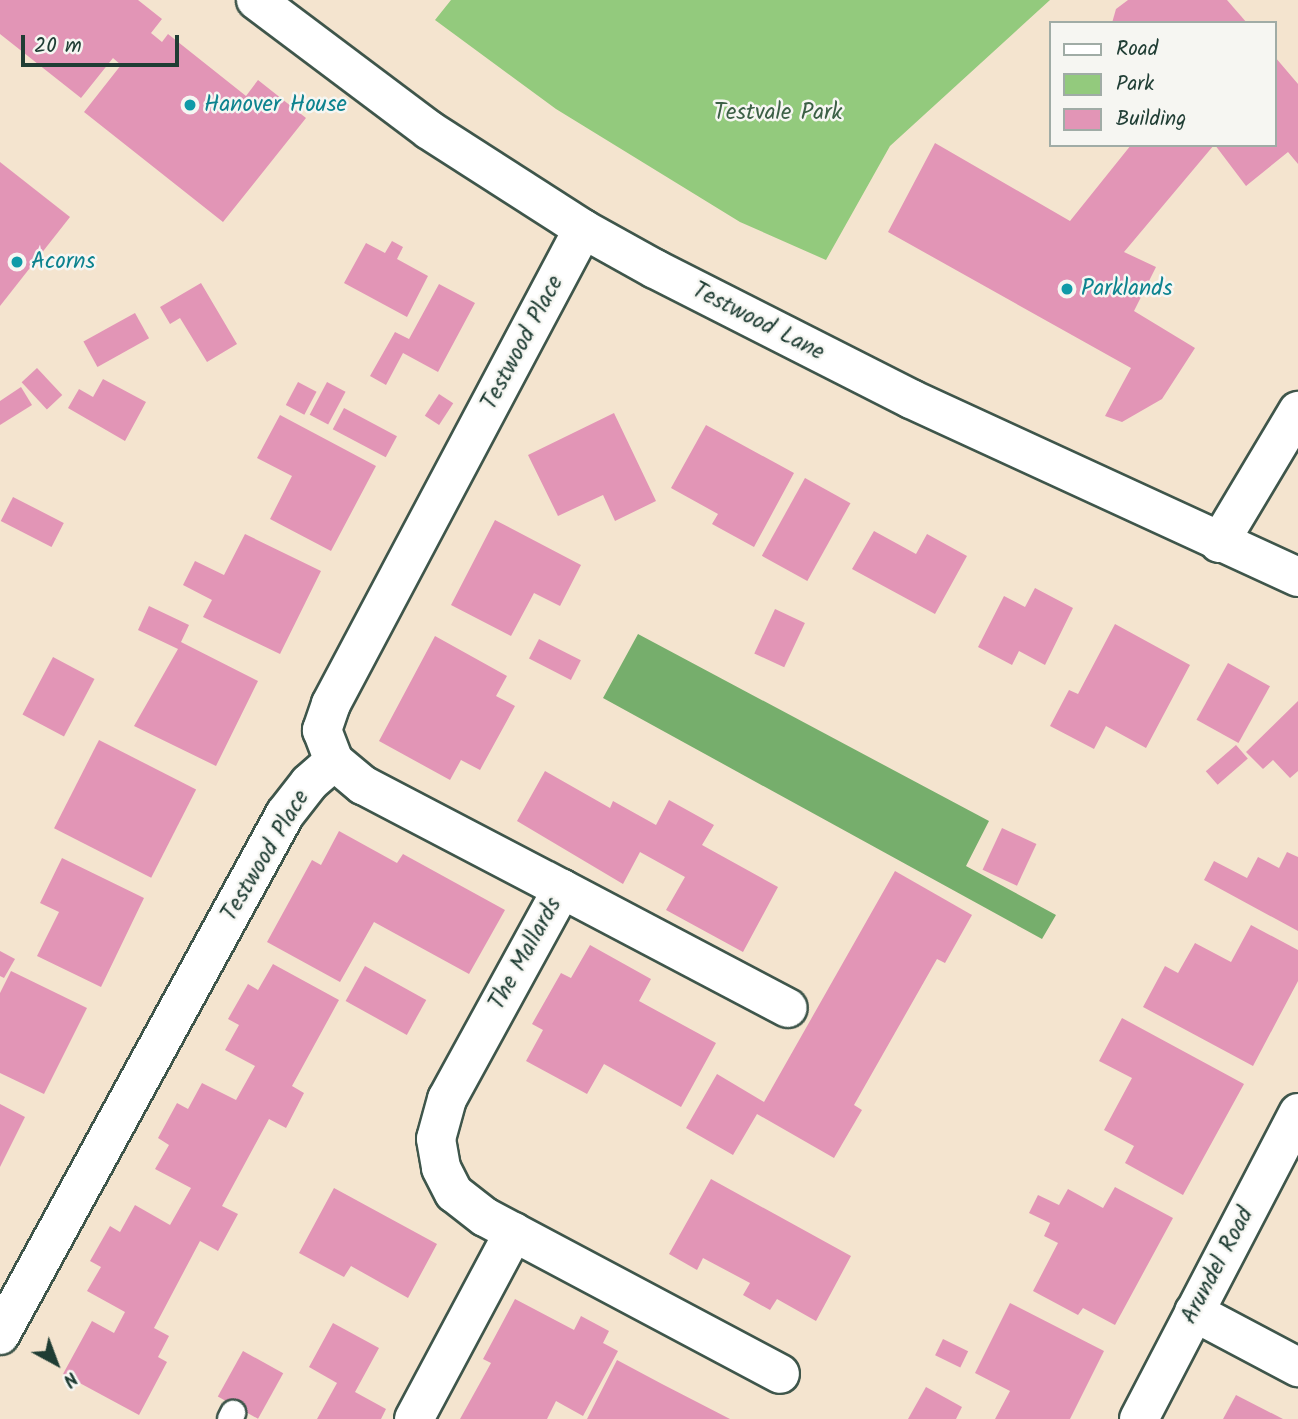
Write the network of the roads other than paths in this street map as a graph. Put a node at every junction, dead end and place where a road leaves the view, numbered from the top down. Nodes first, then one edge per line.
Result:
1 (256, 0) edge
2 (583, 229) junction
3 (1298, 411) edge
4 (1219, 542) junction
5 (1298, 577) edge
6 (334, 761) junction
7 (562, 889) junction
8 (788, 1008) dead end
9 (1298, 1114) edge
10 (513, 1232) junction
11 (1194, 1312) junction
12 (0, 1335) edge
13 (1298, 1367) edge
14 (780, 1374) dead end
15 (414, 1419) edge
16 (1139, 1419) edge

1 - 2 street, Testwood Lane
2 - 4 street, Testwood Lane
2 - 6 street, Testwood Place
3 - 4 street
4 - 5 street, Testwood Lane
6 - 7 street, The Mallards
6 - 12 street, Testwood Place
7 - 8 street
7 - 10 street, The Mallards
9 - 11 street, Arundel Road
10 - 14 street, The Mallards
10 - 15 street
11 - 13 street
11 - 16 street, Arundel Road

